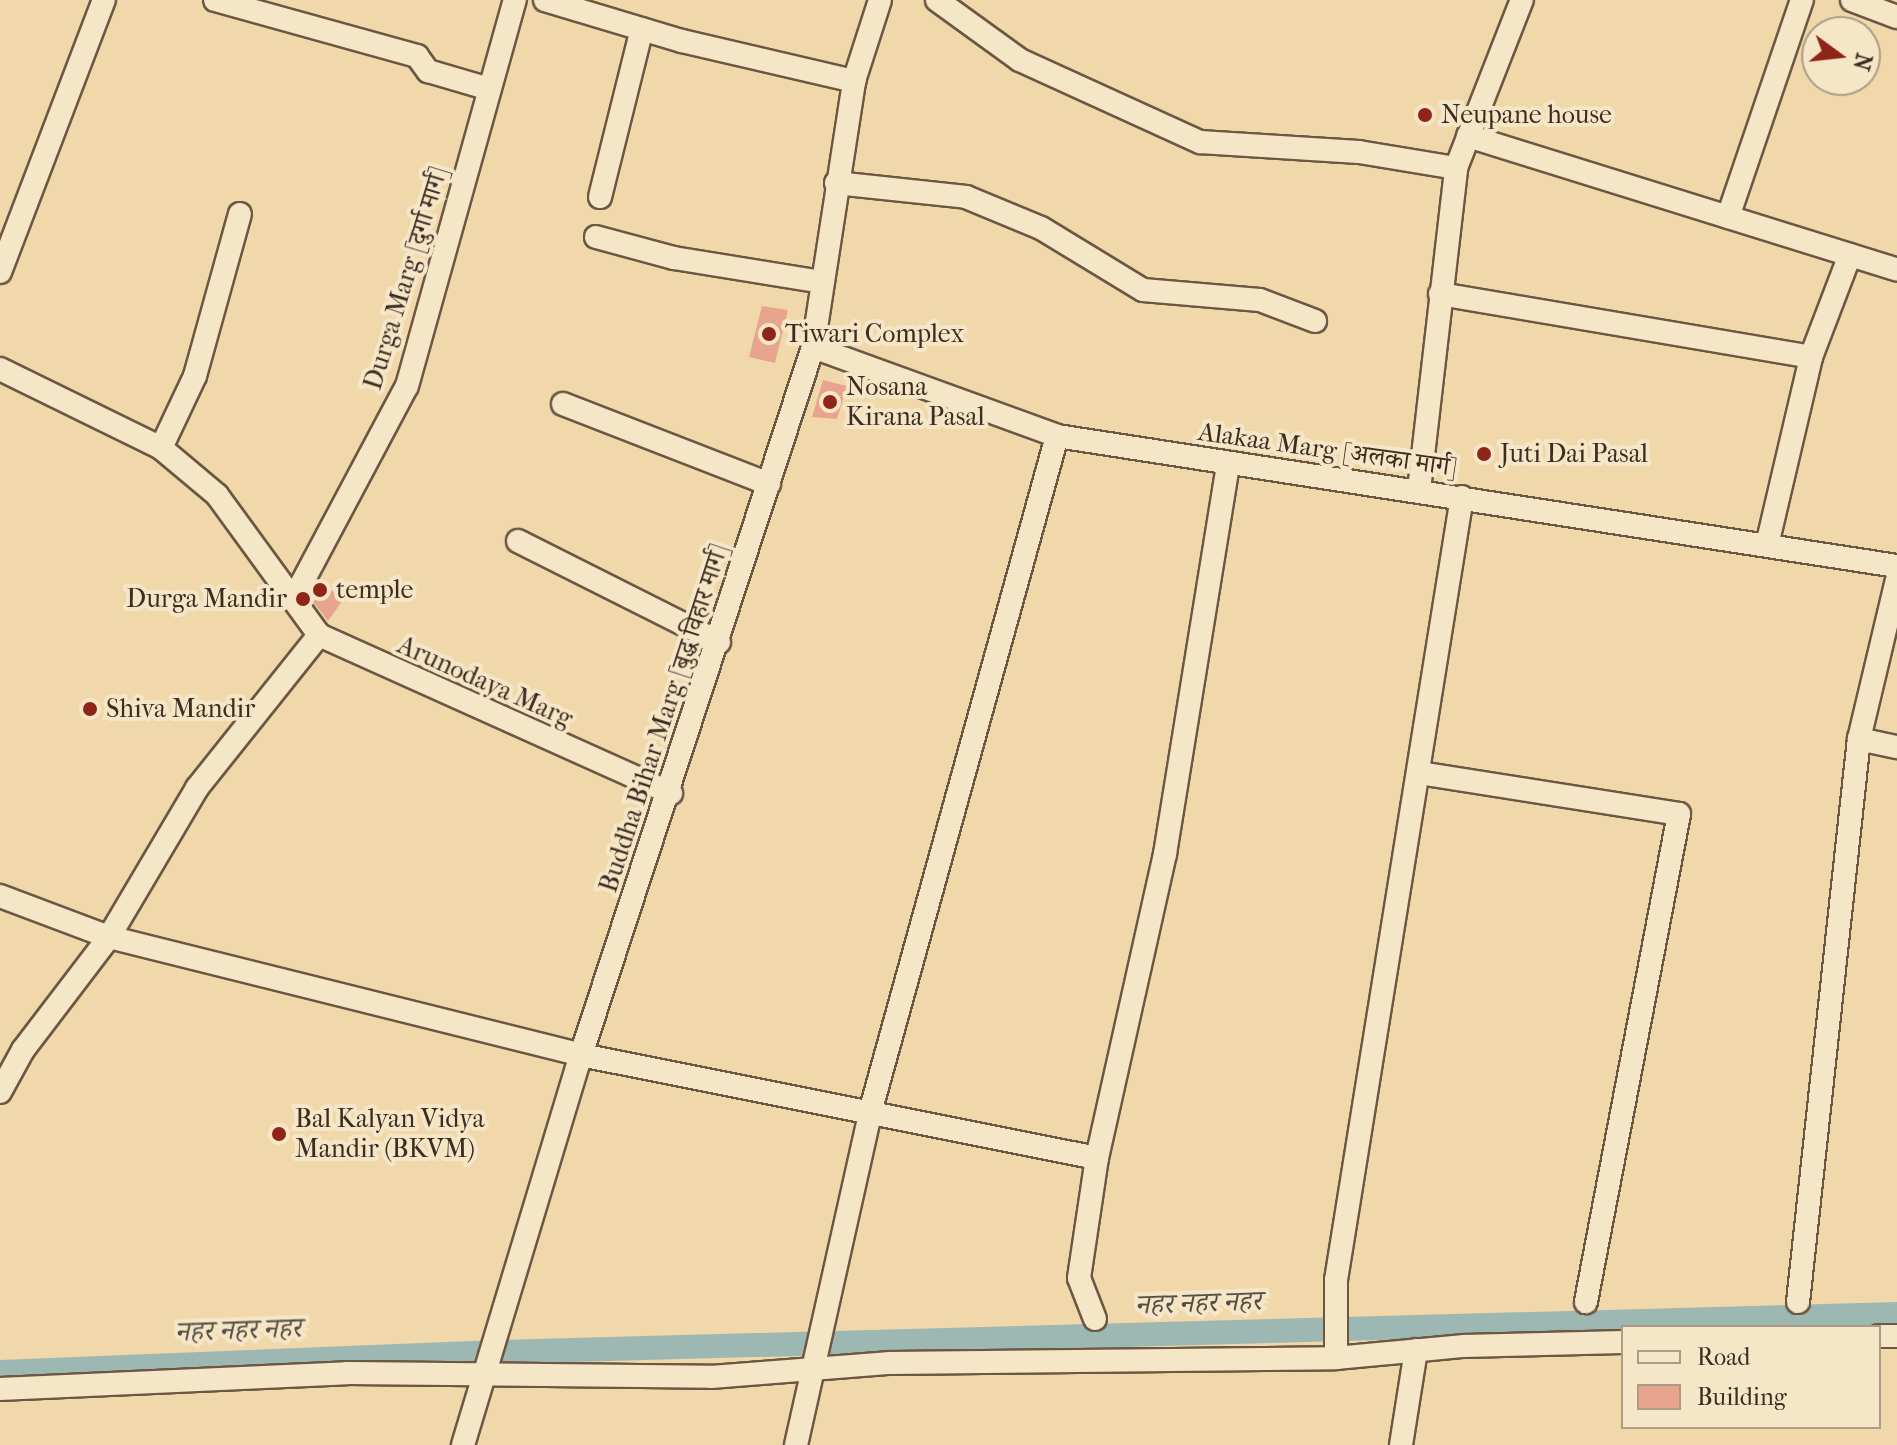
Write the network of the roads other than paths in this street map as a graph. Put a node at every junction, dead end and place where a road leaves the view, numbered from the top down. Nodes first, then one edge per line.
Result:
1 (104, 0) edge
2 (215, 0) edge
3 (515, 0) edge
4 (545, 0) edge
5 (880, 0) edge
6 (937, 0) edge
7 (1522, 0) edge
8 (1802, 0) edge
9 (1852, 0) edge
10 (1897, 17) edge
11 (642, 29) junction
12 (854, 81) junction
13 (489, 89) junction
14 (1468, 136) junction
15 (1456, 168) junction
16 (836, 183) junction
17 (600, 197) dead end
18 (240, 214) dead end
19 (1728, 217) junction
20 (596, 237) dead end
21 (1850, 255) junction
22 (1897, 270) edge
23 (0, 272) edge
24 (822, 282) junction
25 (1440, 294) junction
26 (1315, 321) dead end
27 (813, 347) junction
28 (1811, 357) junction
29 (0, 369) edge
30 (563, 404) dead end
31 (1057, 436) junction
32 (161, 448) junction
33 (1228, 467) junction
34 (769, 484) junction
35 (1419, 490) junction
36 (1462, 497) junction
37 (518, 541) dead end
38 (1767, 545) junction
39 (1897, 566) edge
40 (1897, 580) edge
41 (293, 600) junction
42 (319, 635) junction
43 (719, 642) junction
44 (1859, 739) junction
45 (1897, 747) edge
46 (1420, 773) junction
47 (671, 793) junction
48 (0, 896) edge
49 (109, 937) junction
50 (581, 1055) junction
51 (0, 1092) edge
52 (871, 1109) junction
53 (1097, 1158) junction
54 (1586, 1302) dead end
55 (1798, 1302) dead end
56 (1095, 1319) dead end
57 (1621, 1342) edge
58 (1416, 1350) junction
59 (1335, 1351) junction
60 (816, 1366) junction
61 (483, 1375) junction
62 (0, 1389) edge
63 (463, 1445) edge
64 (796, 1445) edge
65 (1401, 1445) edge

1 - 23 street
2 - 13 street
3 - 13 street, Durga Marg [दुर्गा मार्ग]
4 - 11 street
5 - 12 street, Buddha Bihar Marg [बुद्ध विहार मार्ग]
6 - 15 street
7 - 14 street
8 - 19 street
9 - 10 street
11 - 12 street
11 - 17 street
12 - 16 street, Buddha Bihar Marg [बुद्ध विहार मार्ग]
13 - 41 street, Durga Marg [दुर्गा मार्ग]
14 - 15 street
14 - 19 street
15 - 25 street
16 - 24 street, Buddha Bihar Marg [बुद्ध विहार मार्ग]
16 - 26 street
18 - 32 street
19 - 21 street
20 - 24 street
21 - 22 street
21 - 28 street
24 - 27 street, Buddha Bihar Marg [बुद्ध विहार मार्ग]
25 - 28 street
25 - 35 street
27 - 31 street, Alakaa Marg [अलका मार्ग]
27 - 34 street, Buddha Bihar Marg [बुद्ध विहार मार्ग]
28 - 38 street
29 - 32 street, Arunodaya Marg
30 - 34 street
31 - 33 street, Alakaa Marg [अलका मार्ग]
31 - 52 street
32 - 41 street, Arunodaya Marg
33 - 35 street, Alakaa Marg [अलका मार्ग]
33 - 53 street
34 - 43 street, Buddha Bihar Marg [बुद्ध विहार मार्ग]
35 - 36 street, Alakaa Marg [अलका मार्ग]
36 - 38 street, Alakaa Marg [अलका मार्ग]
36 - 46 street
37 - 43 street
38 - 39 street, Alakaa Marg [अलका मार्ग]
40 - 44 street
41 - 42 street, Arunodaya Marg
42 - 47 street, Arunodaya Marg
42 - 49 street
43 - 47 street, Buddha Bihar Marg [बुद्ध विहार मार्ग]
44 - 45 street
44 - 55 street
46 - 54 street
46 - 59 street
47 - 50 street, Buddha Bihar Marg [बुद्ध विहार मार्ग]
48 - 49 street
49 - 50 street
49 - 51 street
50 - 52 street
50 - 61 street, Buddha Bihar Marg [बुद्ध विहार मार्ग]
52 - 53 street
52 - 60 street
53 - 56 street
57 - 58 street
58 - 59 street
58 - 65 street
59 - 60 street
60 - 61 street
60 - 64 street
61 - 62 street
61 - 63 street, Buddha Bihar Marg [बुद्ध विहार मार्ग]

